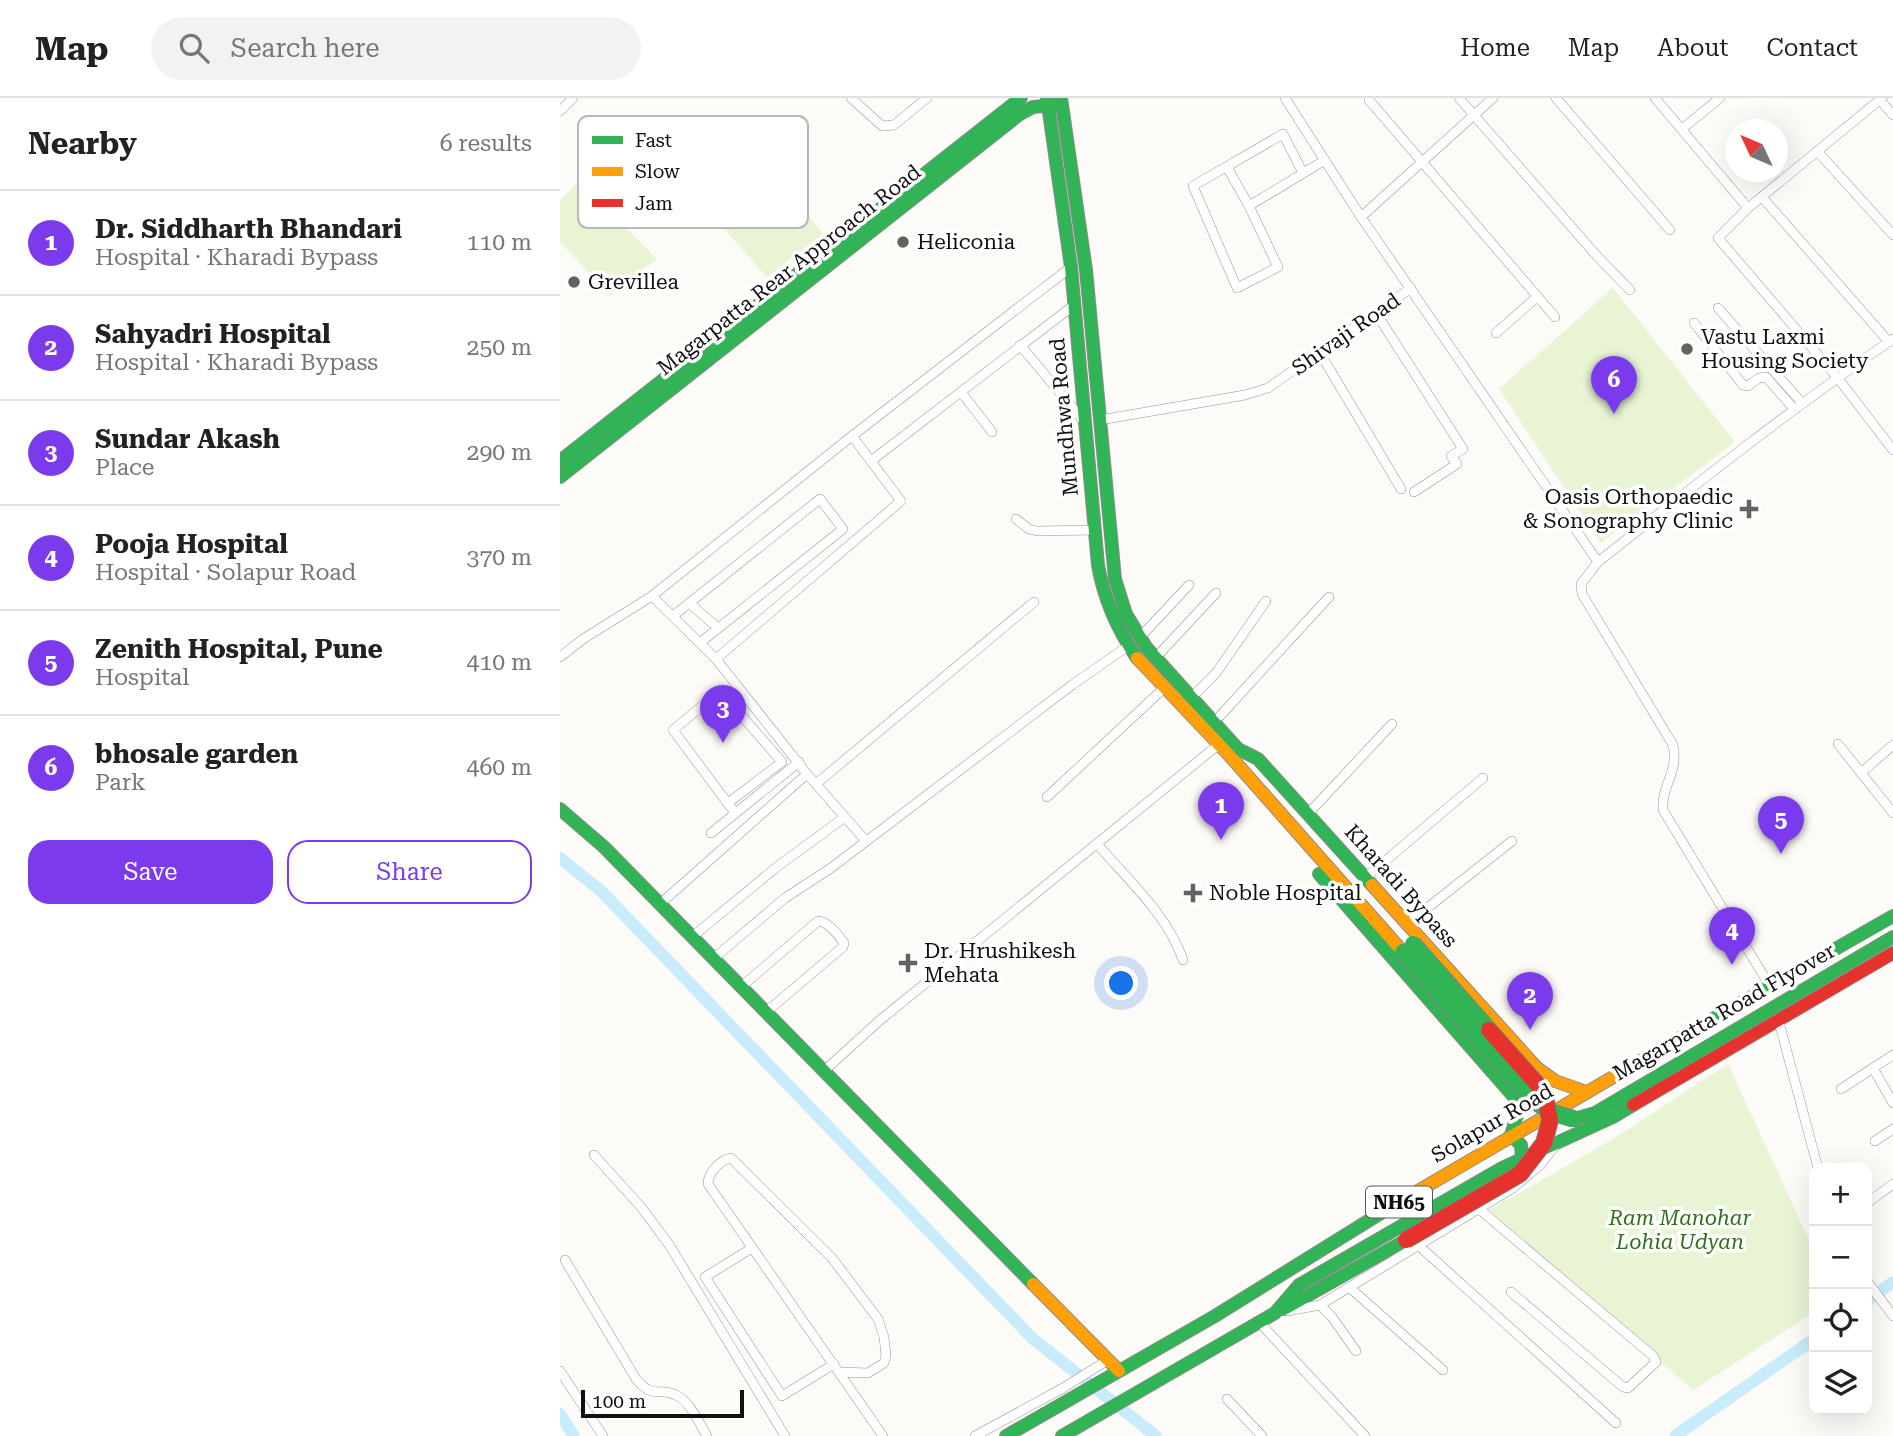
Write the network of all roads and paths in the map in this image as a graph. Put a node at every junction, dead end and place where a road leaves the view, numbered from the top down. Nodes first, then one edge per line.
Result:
1 (573, 98) edge
2 (851, 98) edge
3 (927, 98) edge
4 (1021, 98) edge
5 (1285, 98) edge
6 (1459, 98) edge
7 (1493, 98) edge
8 (1556, 98) edge
9 (1655, 98) edge
10 (1720, 98) edge
11 (1880, 99) edge
12 (1369, 100) dead end
13 (1055, 102) edge
14 (560, 111) edge
15 (1893, 115) edge
16 (1474, 116) junction
17 (1682, 129) junction
18 (1817, 151) junction
19 (1325, 160) junction
20 (1422, 162) junction
21 (1227, 167) junction
22 (1303, 173) junction
23 (1762, 197) junction
24 (1249, 206) junction
25 (1748, 208) junction
26 (1361, 216) junction
27 (1670, 230) dead end
28 (1893, 235) edge
29 (1071, 267) junction
30 (1410, 288) junction
31 (1630, 290) dead end
32 (1537, 297) junction
33 (1074, 306) junction
34 (1718, 308) dead end
35 (1376, 313) junction
36 (1555, 317) dead end
37 (1694, 323) dead end
38 (1496, 333) dead end
39 (1891, 340) edge
40 (1020, 345) junction
41 (1320, 353) junction
42 (1837, 377) junction
43 (961, 392) junction
44 (1798, 406) junction
45 (1092, 421) junction
46 (992, 432) dead end
47 (852, 436) junction
48 (1893, 450) edge
49 (560, 461) edge
50 (871, 461) junction
51 (560, 477) edge
52 (1401, 489) dead end
53 (1414, 492) dead end
54 (1016, 519) dead end
55 (1095, 530) junction
56 (1598, 562) junction
57 (1189, 585) dead end
58 (1216, 593) dead end
59 (652, 596) junction
60 (1329, 597) dead end
61 (1266, 601) dead end
62 (1034, 602) dead end
63 (690, 603) junction
64 (673, 616) junction
65 (718, 628) junction
66 (1145, 632) dead end
67 (701, 642) junction
68 (1128, 646) junction
69 (1161, 652) dead end
70 (560, 657) edge
71 (716, 659) junction
72 (1163, 689) junction
73 (1186, 703) junction
74 (1220, 716) dead end
75 (1392, 724) dead end
76 (1218, 744) junction
77 (1838, 744) dead end
78 (1893, 745) edge
79 (1238, 749) junction
80 (799, 762) junction
81 (1861, 773) junction
82 (807, 774) junction
83 (1483, 778) dead end
84 (816, 784) junction
85 (1046, 797) dead end
86 (728, 803) junction
87 (560, 809) edge
88 (735, 813) junction
89 (1893, 813) edge
90 (1308, 814) junction
91 (845, 817) junction
92 (711, 832) dead end
93 (865, 840) junction
94 (1512, 841) dead end
95 (1097, 845) junction
96 (1365, 878) junction
97 (660, 904) junction
98 (1893, 916) edge
99 (1407, 924) junction
100 (692, 937) junction
101 (1893, 937) edge
102 (1408, 948) junction
103 (1431, 950) junction
104 (1893, 953) edge
105 (713, 959) junction
106 (1182, 960) dead end
107 (1405, 973) junction
108 (741, 988) junction
109 (1771, 988) junction
110 (765, 1013) junction
111 (1779, 1021) junction
112 (1520, 1049) junction
113 (1893, 1055) edge
114 (1873, 1068) junction
115 (824, 1071) junction
116 (1493, 1073) junction
117 (1841, 1089) dead end
118 (1586, 1092) junction
119 (1514, 1097) junction
120 (1893, 1103) edge
121 (1551, 1112) junction
122 (1535, 1122) junction
123 (1575, 1127) junction
124 (1893, 1129) edge
125 (1511, 1135) junction
126 (1552, 1139) junction
127 (1875, 1141) dead end
128 (594, 1155) dead end
129 (1522, 1160) junction
130 (1817, 1163) edge
131 (1893, 1184) edge
132 (1872, 1199) edge
133 (1479, 1209) junction
134 (1412, 1242) junction
135 (752, 1248) junction
136 (565, 1260) dead end
137 (1349, 1287) junction
138 (1872, 1288) edge
139 (1511, 1293) dead end
140 (1320, 1305) junction
141 (1275, 1313) junction
142 (1893, 1316) edge
143 (1259, 1322) junction
144 (1356, 1351) dead end
145 (837, 1368) junction
146 (1108, 1369) junction
147 (1443, 1370) dead end
148 (560, 1371) edge
149 (1071, 1391) junction
150 (1227, 1399) dead end
151 (1616, 1423) dead end
152 (1073, 1434) edge
153 (603, 1436) edge
154 (707, 1436) edge
155 (785, 1436) edge
156 (883, 1436) edge
157 (975, 1436) edge
158 (1006, 1436) edge
159 (1262, 1436) edge
160 (1365, 1436) edge

1 - 14 street
2 - 3 street
4 - 49 main road, Magarpatta Rear Approach Road
5 - 19 street, Shivaji Road
6 - 16 street
7 - 16 street
8 - 27 street
9 - 17 street
10 - 17 street
11 - 15 street
11 - 18 street
12 - 20 street
13 - 29 main road, Mundhwa Road
13 - 45 main road, Mundhwa Road
13 - 51 main road, Magarpatta Rear Approach Road
16 - 20 street
16 - 31 street
17 - 25 street
18 - 23 street
18 - 28 street
19 - 22 street
19 - 26 street, Shivaji Road
20 - 26 street
20 - 32 street
21 - 22 street
21 - 24 street
21 - 24 street
22 - 24 street
23 - 25 street
23 - 39 street
25 - 42 street
26 - 30 street, Shivaji Road
29 - 33 main road, Mundhwa Road
29 - 47 street
30 - 35 street, Shivaji Road
30 - 56 street
32 - 36 street
32 - 38 street
33 - 40 street
33 - 45 main road, Mundhwa Road
34 - 44 street
35 - 41 street, Shivaji Road
35 - 53 street
37 - 44 street
39 - 42 street
40 - 43 street
40 - 45 street
41 - 45 street, Shivaji Road
41 - 52 street
42 - 44 street
42 - 48 street
43 - 46 street
43 - 50 street
44 - 56 street
45 - 55 main road, Mundhwa Road
45 - 73 main road, Mundhwa Road
47 - 50 street
47 - 59 street
50 - 71 street
54 - 55 street
55 - 68 main road, Mundhwa Road
56 - 109 street
57 - 66 street
58 - 69 street
59 - 64 street
59 - 70 street
60 - 74 street
61 - 73 street
62 - 84 street
63 - 64 street
63 - 65 street
63 - 65 street
64 - 67 street
65 - 67 street
67 - 71 street
68 - 72 main road, Mundhwa Road
68 - 93 street
71 - 80 street
72 - 73 main road, Mundhwa Road
72 - 85 street
73 - 76 main road
73 - 79 main road, Kharadi Bypass
75 - 90 street
76 - 95 street
76 - 102 main road
76 - 107 main road
77 - 81 street
78 - 81 street
79 - 90 main road, Kharadi Bypass
79 - 102 main road
80 - 82 street
80 - 88 street
81 - 89 street
82 - 84 street
82 - 97 street
83 - 96 street
84 - 91 street
86 - 86 street
86 - 88 street
87 - 97 main road
88 - 92 street
90 - 96 main road, Kharadi Bypass
91 - 93 street
91 - 100 street
93 - 105 street
94 - 99 street
95 - 106 street
95 - 115 street
96 - 99 main road, Kharadi Bypass
97 - 100 main road
98 - 109 main road, Solapur Road / NH65
99 - 103 main road, Kharadi Bypass
100 - 105 main road
101 - 123 main road, Magarpatta Road Flyover
102 - 121 main road, bridge
103 - 107 main road
103 - 112 main road, Kharadi Bypass
104 - 111 main road
105 - 108 main road
107 - 116 main road
108 - 110 main road
108 - 110 street
109 - 118 main road, Solapur Road / NH65
110 - 115 main road
111 - 123 main road
111 - 130 street
112 - 116 main road
112 - 118 main road, Kharadi Bypass
113 - 114 street
114 - 117 street
114 - 120 street
115 - 146 main road
116 - 119 main road
118 - 122 main road, Solapur Road / NH65
119 - 122 main road
119 - 125 main road
121 - 123 main road, bridge
121 - 126 main road, bridge
122 - 123 main road
122 - 125 main road, Solapur Road / NH65
123 - 126 main road, Magarpatta Road Flyover
124 - 127 street
125 - 129 main road
125 - 146 main road, Solapur Road / NH65
126 - 129 main road, Solapur Road / NH65
126 - 133 street
126 - 134 main road, bridge
128 - 155 street
129 - 141 main road, Solapur Road / NH65
131 - 132 street
133 - 134 street
133 - 139 street
134 - 137 street
134 - 141 main road
134 - 151 street
135 - 145 street
135 - 145 street
135 - 145 street
136 - 154 street
137 - 140 street
137 - 147 street
138 - 142 street
140 - 141 street
140 - 144 street
141 - 143 main road, Solapur Road / NH65
143 - 152 main road, Solapur Road / NH65
143 - 160 street
145 - 156 street
146 - 149 main road, Solapur Road / NH65
148 - 153 street
149 - 157 street
149 - 158 main road, Solapur Road / NH65
150 - 159 street

